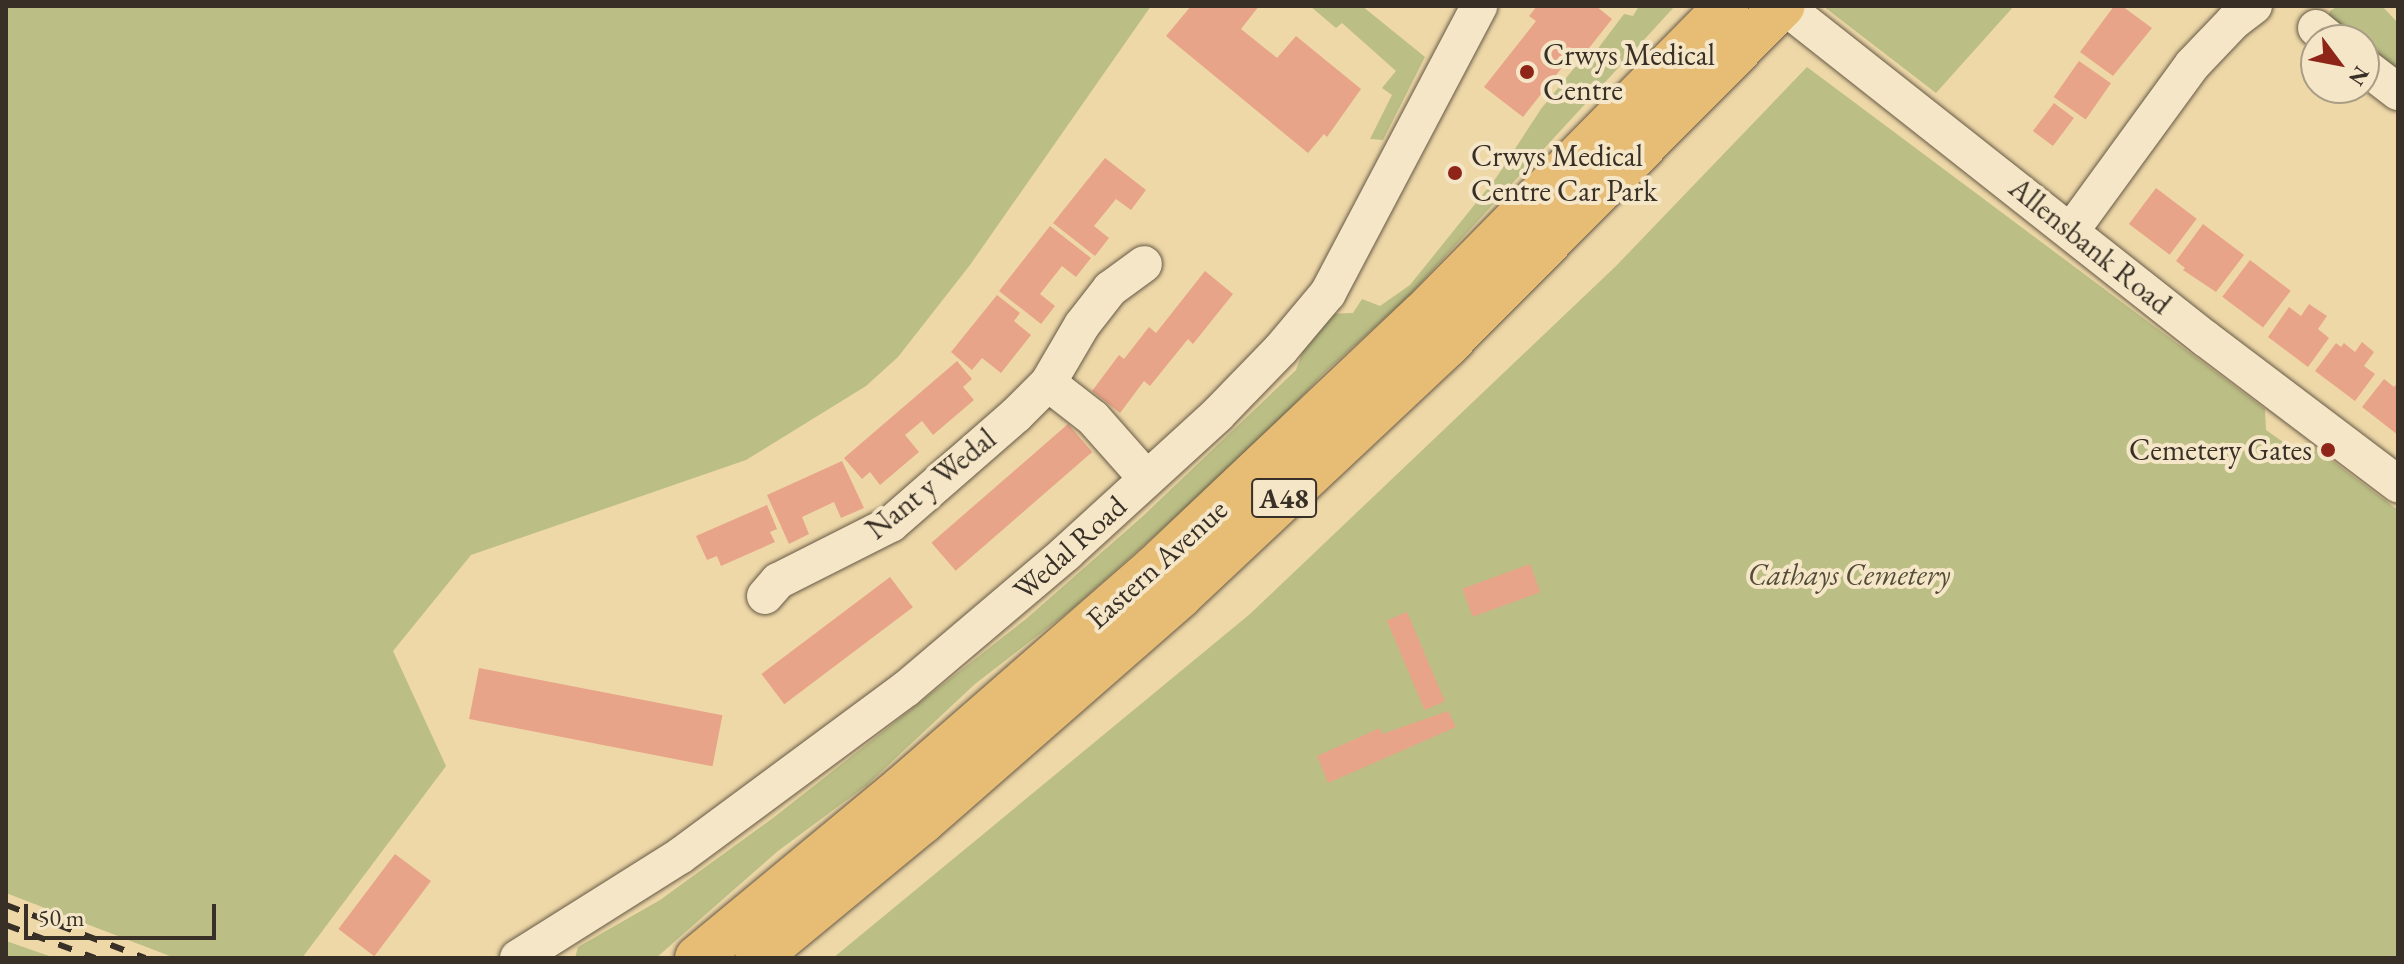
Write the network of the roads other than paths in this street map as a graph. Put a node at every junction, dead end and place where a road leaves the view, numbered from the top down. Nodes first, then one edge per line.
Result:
1 (1479, 6) edge
2 (1702, 6) edge
3 (1727, 6) edge
4 (2216, 6) edge
5 (2254, 6) edge
6 (1793, 13) edge
7 (2192, 65) junction
8 (2380, 78) edge
9 (2398, 92) edge
10 (1634, 104) junction
11 (2071, 231) junction
12 (1144, 264) dead end
13 (1048, 383) junction
14 (1147, 479) junction
15 (2398, 484) edge
16 (765, 596) dead end
17 (518, 958) edge
18 (697, 958) edge
19 (757, 958) edge

1 - 14 street, Wedal Road
2 - 10 highway
3 - 10 highway, Eastern Avenue / A48
4 - 7 street
5 - 7 street
6 - 11 street, Allensbank Road
6 - 19 highway, Eastern Avenue / A48
7 - 11 street
8 - 9 street
10 - 18 highway, Eastern Avenue / A48
11 - 15 street, Allensbank Road
12 - 13 street, Nant y Wedal
13 - 14 street
13 - 16 street, Nant y Wedal
14 - 17 street, Wedal Road

